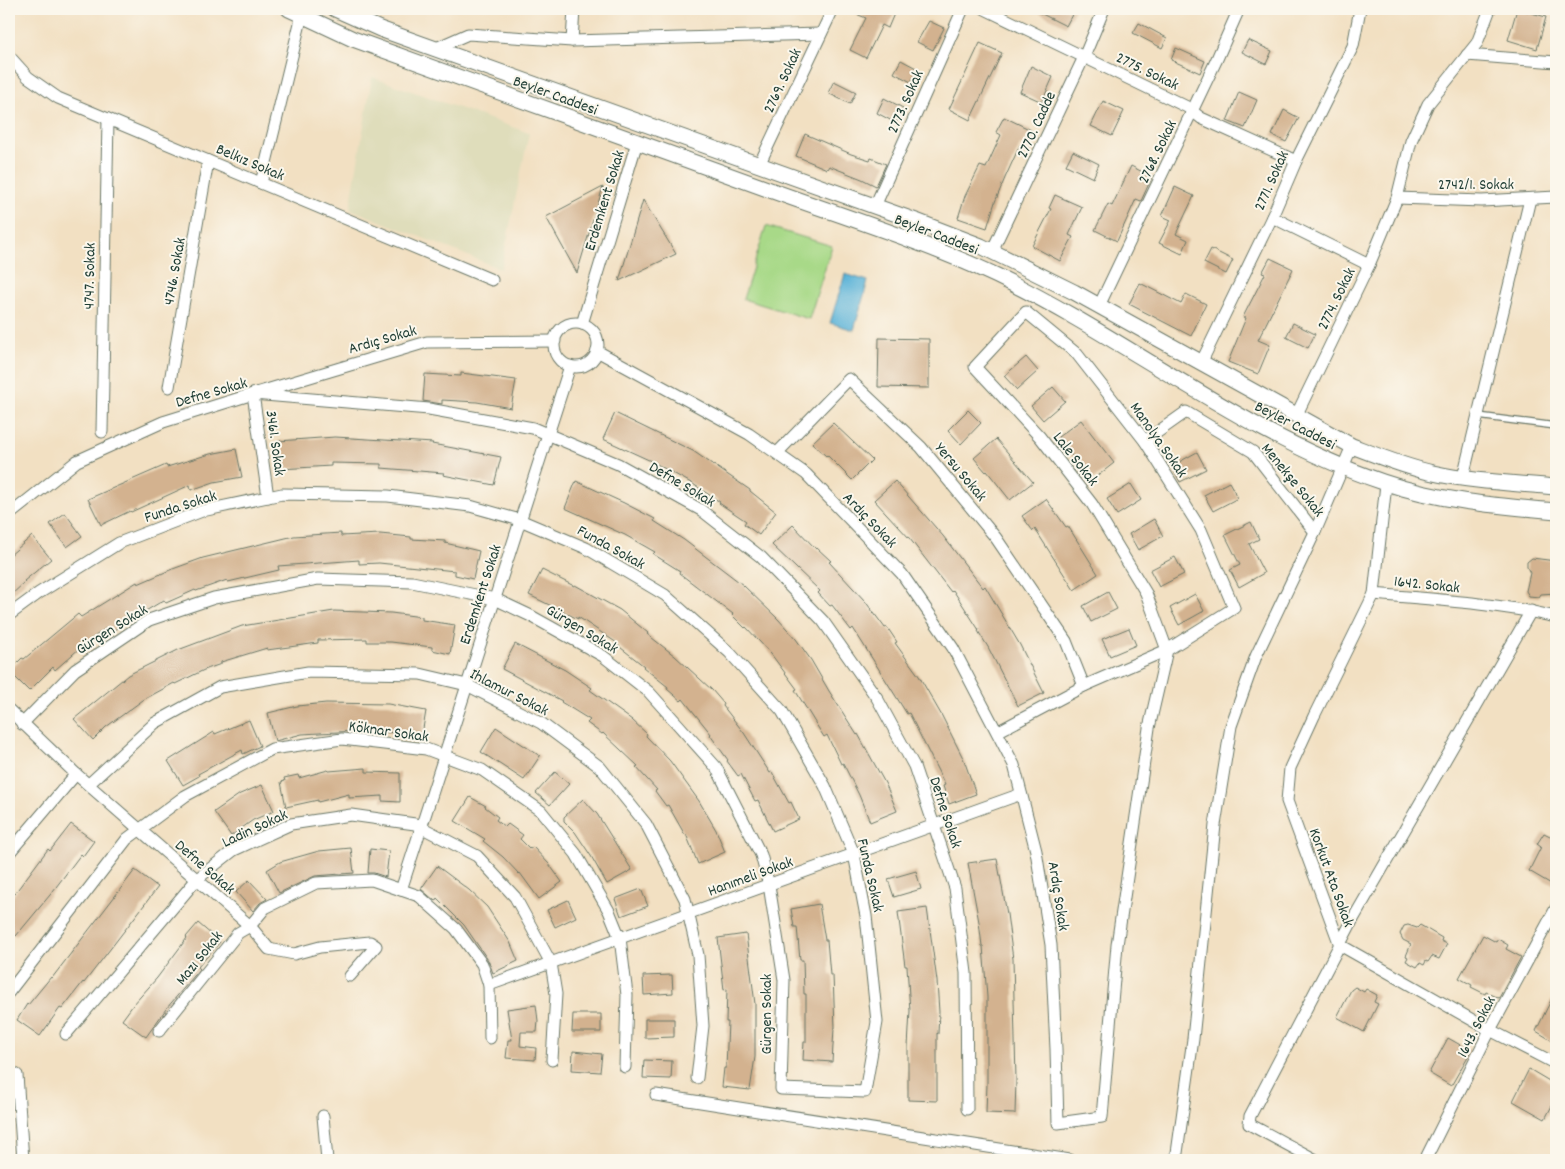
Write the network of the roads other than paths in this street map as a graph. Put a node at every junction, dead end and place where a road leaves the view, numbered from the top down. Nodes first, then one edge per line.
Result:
1 (335, 9) edge
2 (574, 9) edge
3 (833, 9) edge
4 (963, 9) edge
5 (985, 9) edge
6 (1104, 9) edge
7 (1239, 9) edge
8 (1360, 9) edge
9 (1490, 9) edge
10 (295, 12) edge
11 (820, 34) junction
12 (572, 41) junction
13 (434, 48) junction
14 (1467, 55) junction
15 (9, 56) edge
16 (1084, 57) junction
17 (1556, 62) edge
18 (1192, 111) junction
19 (108, 119) junction
20 (642, 123) junction
21 (637, 142) junction
22 (208, 161) junction
23 (1296, 161) junction
24 (759, 165) junction
25 (262, 183) junction
26 (752, 183) junction
27 (1556, 197) edge
28 (1397, 198) junction
29 (1530, 199) junction
30 (875, 206) junction
31 (1272, 217) junction
32 (992, 251) junction
33 (1369, 266) junction
34 (492, 280) dead end
35 (1099, 306) junction
36 (1026, 312) joint
37 (582, 324) junction
38 (555, 340) junction
39 (597, 351) junction
40 (1201, 363) junction
41 (570, 366) junction
42 (169, 387) dead end
43 (254, 394) junction
44 (1296, 416) junction
45 (1478, 416) junction
46 (1556, 426) edge
47 (102, 432) dead end
48 (548, 434) junction
49 (1145, 442) junction
50 (1352, 446) junction
51 (777, 453) junction
52 (1343, 468) junction
53 (1463, 477) junction
54 (1386, 484) junction
55 (1556, 487) edge
56 (268, 497) junction
57 (1556, 511) edge
58 (9, 515) edge
59 (520, 520) junction
60 (1315, 532) junction
61 (1374, 594) junction
62 (495, 599) junction
63 (1531, 611) junction
64 (9, 615) edge
65 (1556, 617) edge
66 (1167, 650) junction
67 (467, 685) junction
68 (1084, 686) junction
69 (9, 713) edge
70 (22, 724) junction
71 (997, 732) junction
72 (444, 756) junction
73 (76, 774) junction
74 (89, 784) junction
75 (1021, 794) junction
76 (935, 825) junction
77 (422, 827) junction
78 (139, 830) junction
79 (9, 853) edge
80 (854, 854) junction
81 (196, 880) junction
82 (769, 885) junction
83 (401, 890) junction
84 (1556, 908) edge
85 (688, 914) junction
86 (250, 926) junction
87 (620, 938) junction
88 (1340, 945) junction
89 (551, 963) junction
90 (350, 976) dead end
91 (489, 986) junction
92 (9, 992) edge
93 (1490, 1030) junction
94 (159, 1031) dead end
95 (66, 1034) dead end
96 (490, 1038) dead end
97 (552, 1060) dead end
98 (1556, 1064) edge
99 (625, 1067) dead end
100 (9, 1070) edge
101 (696, 1078) dead end
102 (865, 1092) joint
103 (656, 1095) dead end
104 (968, 1109) dead end
105 (323, 1116) dead end
106 (23, 1160) edge
107 (327, 1160) edge
108 (1070, 1160) edge
109 (1176, 1160) edge
110 (1316, 1160) edge
111 (1425, 1160) edge

1 - 13 main road, Beyler Caddesi
2 - 12 street
3 - 11 street, 2769. Sokak
4 - 30 street, 2773. Sokak
5 - 16 street, 2775. Sokak
6 - 16 street, 2770. Cadde
7 - 18 street, 2768. Sokak
8 - 23 street, 2771. Sokak
9 - 14 street
10 - 21 main road, Beyler Caddesi
10 - 25 street
11 - 12 street
11 - 24 street, 2769. Sokak
12 - 13 street
13 - 20 main road, Beyler Caddesi
14 - 17 street
14 - 28 street
15 - 19 street, Belkız Sokak
16 - 18 street, 2775. Sokak
16 - 32 street, 2770. Cadde
18 - 23 street, 2775. Sokak
18 - 35 street, 2768. Sokak
19 - 22 street, Belkız Sokak
19 - 47 street, 4747. Sokak
20 - 21 main road
20 - 24 main road, Beyler Caddesi
21 - 26 main road, Beyler Caddesi
21 - 37 street, Erdemkent Sokak
22 - 25 street, Belkız Sokak
22 - 42 street, 4746. Sokak
23 - 31 street, 2771. Sokak
24 - 26 main road
24 - 30 main road, Beyler Caddesi
25 - 34 street, Belkız Sokak
26 - 52 main road, Beyler Caddesi
27 - 29 street, 2742/1. Sokak
28 - 29 street, 2742/1. Sokak
28 - 33 street
29 - 45 street
30 - 32 main road, Beyler Caddesi
31 - 33 street, 2774. Sokak
31 - 40 street, 2771. Sokak
32 - 35 main road, Beyler Caddesi
33 - 44 street, 2774. Sokak
35 - 40 main road, Beyler Caddesi
36 - 49 street, Manolya Sokak
36 - 66 street, Lale Sokak
37 - 38 street
37 - 39 street
38 - 41 street
38 - 43 street, Ardıç Sokak
39 - 41 street
39 - 51 street, Ardıç Sokak
40 - 44 main road, Beyler Caddesi
41 - 48 street, Erdemkent Sokak
43 - 48 street, Defne Sokak
43 - 56 street, 3461. Sokak
43 - 58 street, Defne Sokak
44 - 50 main road, Beyler Caddesi
45 - 46 lane
45 - 53 street
48 - 59 street, Erdemkent Sokak
48 - 76 street, Defne Sokak
49 - 60 street, Menekşe Sokak
49 - 66 street, Manolya Sokak
50 - 52 street
50 - 53 main road, Beyler Caddesi
51 - 68 street, Yersu Sokak
51 - 71 street, Ardıç Sokak
52 - 54 main road, Beyler Caddesi
52 - 60 street
53 - 55 main road, Beyler Caddesi
54 - 57 main road, Beyler Caddesi
54 - 61 street, 1642. Sokak
56 - 59 street, Funda Sokak
56 - 64 street, Funda Sokak
59 - 62 street, Erdemkent Sokak
59 - 80 street, Funda Sokak
60 - 109 street
61 - 63 street, 1642. Sokak
61 - 88 street, Korkut Ata Sokak
62 - 67 street, Erdemkent Sokak
62 - 70 street, Gürgen Sokak
62 - 82 street, Gürgen Sokak
63 - 65 street, 1642. Sokak
63 - 88 street
66 - 68 street
66 - 75 street, Ardıç Sokak
67 - 72 street, Erdemkent Sokak
67 - 74 street, Ihlamur Sokak
67 - 85 street, Ihlamur Sokak
68 - 71 street
69 - 70 street, Defne Sokak
70 - 73 street, Defne Sokak
71 - 75 street, Ardıç Sokak
72 - 77 street, Erdemkent Sokak
72 - 78 street, Köknar Sokak
72 - 87 street, Köknar Sokak
73 - 74 street, Defne Sokak
73 - 79 street
74 - 78 street, Defne Sokak
75 - 76 street, Hanımeli Sokak
76 - 80 street, Hanımeli Sokak
76 - 104 street, Defne Sokak
77 - 81 street, Ladin Sokak
77 - 83 street, Erdemkent Sokak
77 - 89 street, Ladin Sokak
78 - 81 street, Defne Sokak
78 - 92 street, Köknar Sokak
80 - 82 street, Hanımeli Sokak
80 - 102 street, Funda Sokak
81 - 86 street, Defne Sokak
81 - 95 street, Ladin Sokak
82 - 85 street, Hanımeli Sokak
82 - 102 street, Gürgen Sokak
83 - 86 street, Mazı Sokak
83 - 91 street, Mazı Sokak
84 - 93 street, 1643. Sokak
85 - 87 street, Hanımeli Sokak
85 - 101 street, Ihlamur Sokak
86 - 90 street, Defne Sokak
86 - 94 street, Mazı Sokak
87 - 89 street, Hanımeli Sokak
87 - 99 street, Köknar Sokak
88 - 93 street, Korkut Ata Sokak
88 - 110 street
89 - 91 street, Hanımeli Sokak
89 - 97 street, Ladin Sokak
91 - 96 street, Mazı Sokak
93 - 98 street, Korkut Ata Sokak
93 - 111 street, 1643. Sokak
100 - 106 street
103 - 108 street
105 - 107 street

